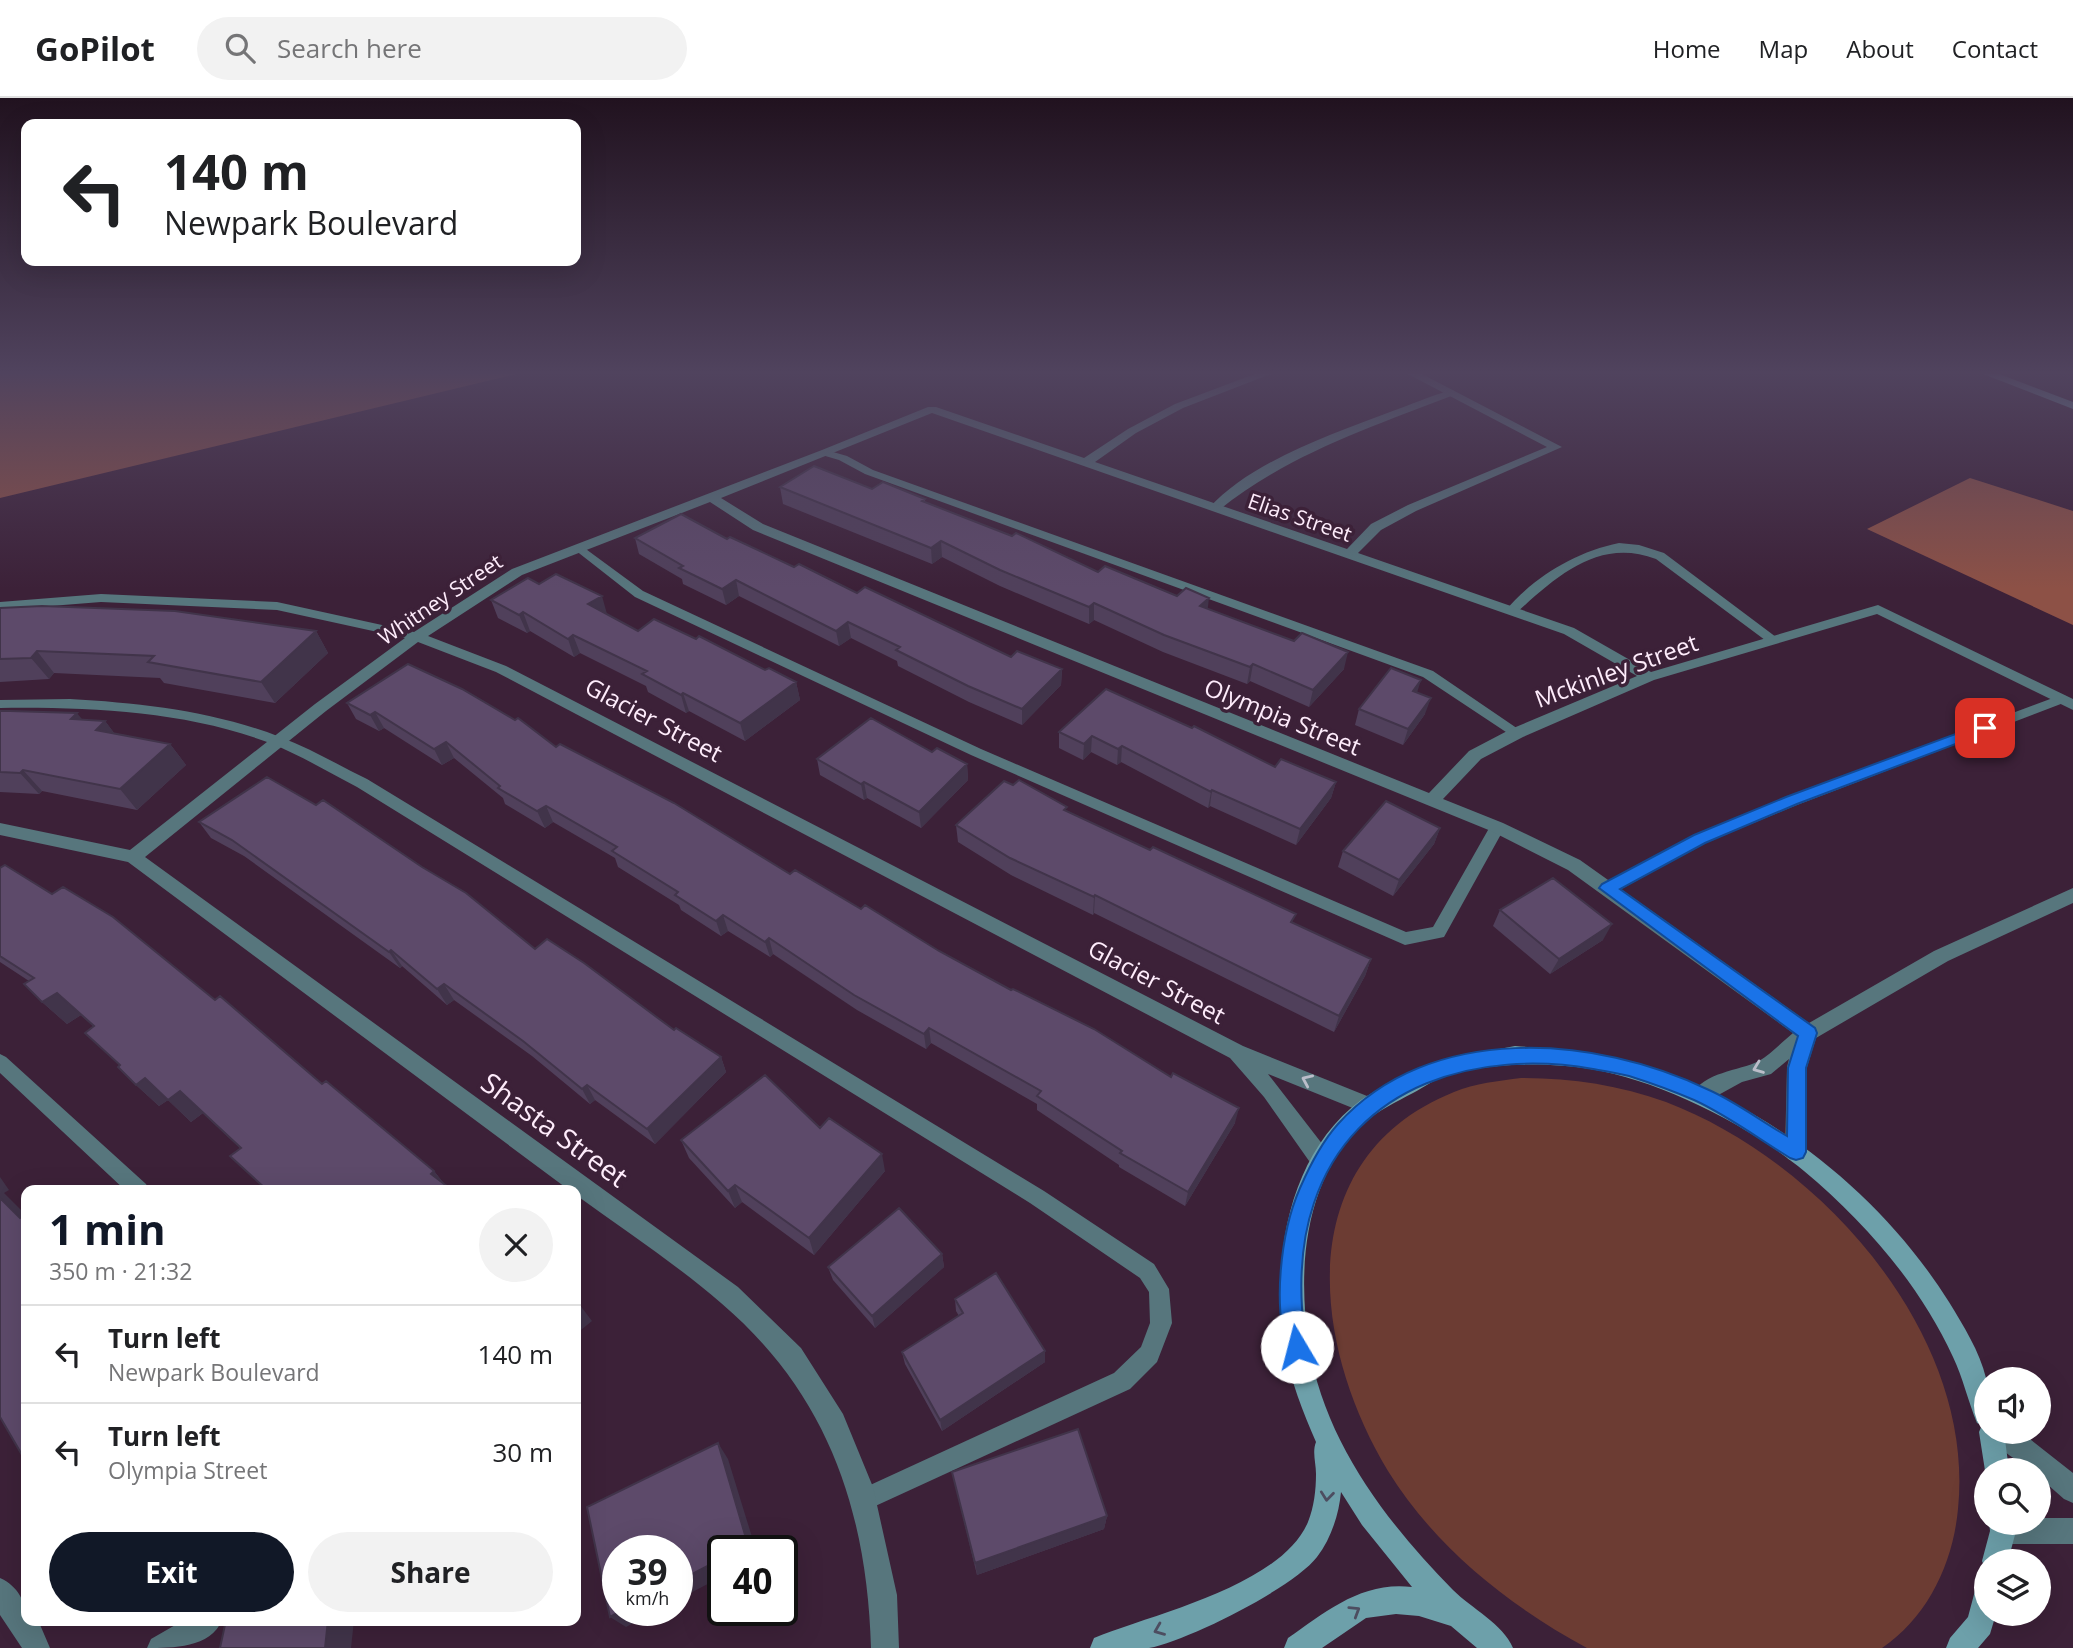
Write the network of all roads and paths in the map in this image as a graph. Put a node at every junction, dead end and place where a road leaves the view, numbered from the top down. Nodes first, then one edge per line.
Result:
1 (847, 444) edge
2 (1031, 444) edge
3 (1112, 444) edge
4 (1317, 444) edge
5 (1551, 444) edge
6 (826, 453) junction
7 (1084, 463) junction
8 (711, 497) junction
9 (1215, 508) junction
10 (579, 548) junction
11 (1349, 554) junction
12 (0, 606) edge
13 (1511, 611) junction
14 (418, 637) junction
15 (1774, 640) junction
16 (1649, 677) junction
17 (2067, 702) edge
18 (0, 704) edge
19 (1517, 733) junction
20 (277, 741) junction
21 (1432, 800) junction
22 (1497, 827) junction
23 (0, 830) edge
24 (134, 856) junction
25 (1608, 888) junction
26 (2073, 895) edge
27 (1808, 1033) junction
28 (1236, 1052) junction
29 (0, 1062) edge
30 (1702, 1095) junction
31 (1370, 1106) junction
32 (1796, 1152) junction
33 (1322, 1160) junction
34 (134, 1185) edge
35 (581, 1185) edge
36 (581, 1185) edge
37 (1974, 1383) edge
38 (1321, 1429) junction
39 (2018, 1444) edge
40 (2073, 1490) edge
41 (863, 1500) junction
42 (2051, 1530) edge
43 (2073, 1531) edge
44 (1, 1596) edge
45 (1460, 1619) junction
46 (21, 1620) edge
47 (26, 1626) edge
48 (199, 1626) edge
49 (1979, 1626) edge
50 (36, 1648) edge
51 (160, 1648) edge
52 (885, 1648) edge
53 (1104, 1648) edge
54 (1298, 1648) edge
55 (1499, 1648) edge
56 (1960, 1648) edge

1 - 6 street, Whitney Street
2 - 7 street, Elias Street
3 - 7 street
4 - 9 lane
5 - 11 street
6 - 8 street, Whitney Street
6 - 19 lane
7 - 9 street, Elias Street
8 - 10 street, Whitney Street
8 - 21 street, Olympia Street
9 - 11 street, Elias Street
10 - 14 street, Whitney Street
10 - 22 lane
11 - 13 street, Elias Street
12 - 14 street, Glacier Street
13 - 15 lane
13 - 16 street, Elias Street
14 - 20 street, Whitney Street
14 - 28 street, Glacier Street
15 - 16 street, Mckinley Street
15 - 17 street, Mckinley Street
16 - 19 street, Mckinley Street
17 - 25 lane
18 - 20 lane
19 - 21 street, Mckinley Street
20 - 24 street, Whitney Street
20 - 41 lane
21 - 22 street, Olympia Street
22 - 25 street, Olympia Street
23 - 24 street, Shasta Street
24 - 35 street, Shasta Street
25 - 27 street, Olympia Street
26 - 27 street
27 -> 30 street
27 - 32 street
31 -> 28 street, Glacier Street
28 - 33 street, Glacier Street
29 - 34 lane
30 - 31 street
30 - 32 street
31 - 33 street
32 - 37 street
33 - 38 street
36 - 41 street, Shasta Street
38 - 45 street
38 -> 53 street
39 - 40 street
41 - 52 street, Shasta Street
42 - 43 street
44 - 46 street
54 -> 45 street
45 - 55 street
47 - 50 street
48 - 51 lane
49 - 56 street

